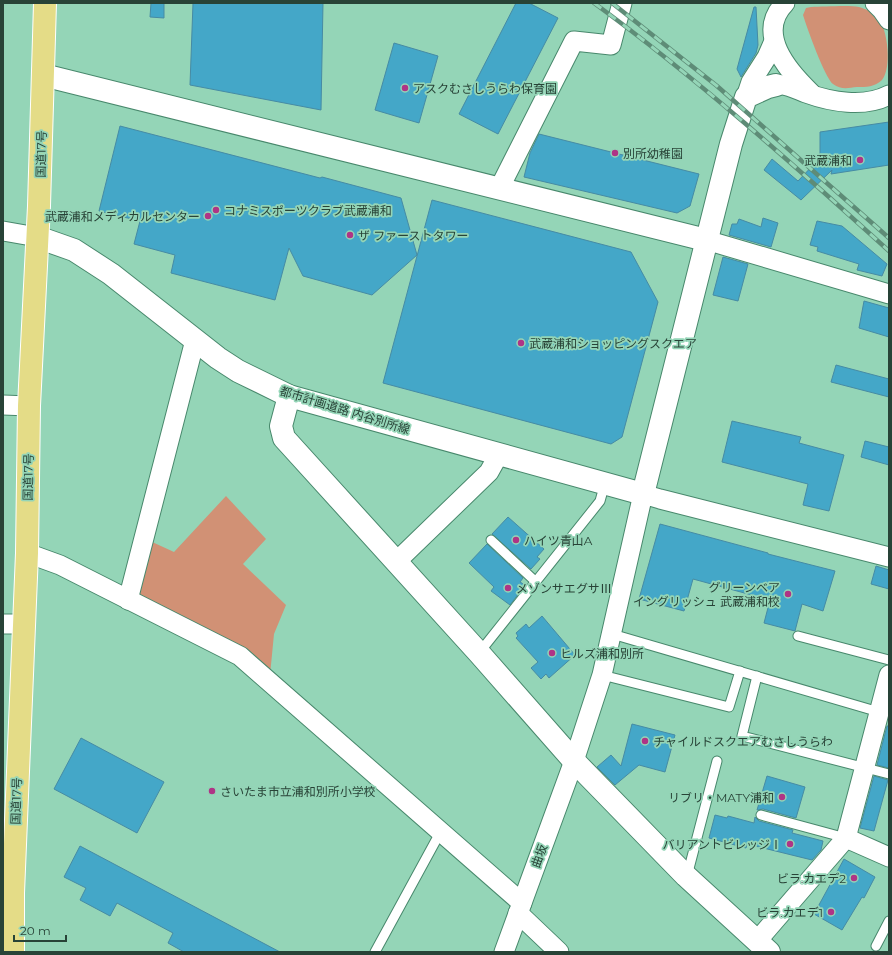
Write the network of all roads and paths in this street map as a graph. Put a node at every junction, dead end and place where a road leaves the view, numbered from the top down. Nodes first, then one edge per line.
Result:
1 (45, 3) edge
2 (622, 3) edge
3 (785, 3) edge
4 (875, 3) edge
5 (889, 20) edge
6 (774, 41) junction
7 (43, 75) junction
8 (776, 85) joint
9 (889, 95) edge
10 (815, 96) junction
11 (746, 98) junction
12 (499, 189) junction
13 (3, 231) edge
14 (37, 237) junction
15 (706, 240) junction
16 (889, 294) edge
17 (195, 340) junction
18 (289, 396) junction
19 (3, 405) edge
20 (29, 406) junction
21 (499, 454) junction
22 (606, 483) junction
23 (643, 494) junction
24 (491, 540) dead end
25 (27, 553) junction
26 (889, 558) edge
27 (396, 562) junction
28 (536, 582) junction
29 (128, 600) junction
30 (14, 624) edge
31 (612, 634) junction
32 (798, 636) dead end
33 (479, 653) junction
34 (889, 660) edge
35 (740, 671) junction
36 (602, 675) junction
37 (889, 675) edge
38 (757, 676) junction
39 (880, 712) junction
40 (574, 761) junction
41 (717, 761) dead end
42 (864, 768) junction
43 (889, 774) edge
44 (761, 815) dead end
45 (441, 831) junction
46 (846, 838) junction
47 (889, 857) edge
48 (686, 876) junction
49 (8, 893) edge
50 (520, 908) junction
51 (889, 921) edge
52 (763, 946) edge
53 (876, 946) dead end
54 (14, 951) edge
55 (375, 952) edge
56 (504, 952) edge
57 (559, 952) edge

1 - 7 highway, 国道17号
2 - 12 street
3 - 6 street
4 - 5 street
6 - 10 street
6 - 11 street
7 - 12 street
7 - 14 highway, 国道17号
8 - 10 street
8 - 11 street
9 - 10 street
11 - 15 street
12 - 15 street
13 - 14 street
14 - 17 street, 都市計画道路 内谷別所線
14 - 20 highway, 国道17号
15 - 16 street
15 - 23 street
17 - 18 street, 都市計画道路 内谷別所線
17 - 29 street
18 - 21 street, 都市計画道路 内谷別所線
18 - 27 street
19 - 20 street
20 - 25 highway, 国道17号
21 - 22 street, 都市計画道路 内谷別所線
21 - 27 street
22 - 23 street, 都市計画道路 内谷別所線
22 - 28 lane
23 - 26 street
23 - 31 street, 曲坂
24 - 28 lane
25 - 29 street
25 - 30 highway, 国道17号
27 - 33 street
28 - 33 lane
29 - 45 street
30 - 49 highway, 国道17号
31 - 35 lane
31 - 36 street, 曲坂
32 - 34 lane
33 - 40 street
35 - 36 lane
35 - 38 lane
36 - 40 street, 曲坂
37 - 39 street
38 - 39 lane
38 - 42 lane
39 - 42 street
40 - 48 street
40 - 50 street, 曲坂
41 - 48 lane
42 - 43 lane
42 - 46 street
44 - 46 lane
45 - 50 street
45 - 55 lane
46 - 47 street
46 - 52 street
48 - 52 street
49 - 54 highway, 国道17号
50 - 56 street, 曲坂
50 - 57 street
51 - 53 lane

